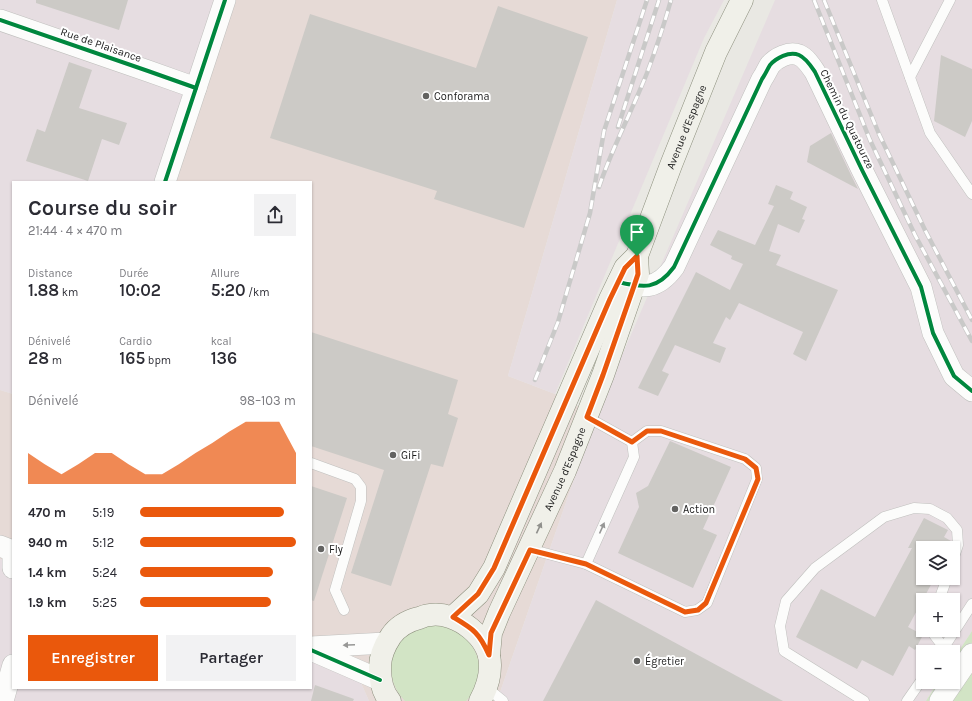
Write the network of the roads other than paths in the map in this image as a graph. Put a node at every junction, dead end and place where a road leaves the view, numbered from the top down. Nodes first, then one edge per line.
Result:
1 (225, 0) edge
2 (742, 0) edge
3 (882, 0) edge
4 (950, 0) edge
5 (0, 20) edge
6 (910, 77) junction
7 (196, 88) junction
8 (165, 181) edge
9 (972, 194) edge
10 (626, 284) junction
11 (972, 391) edge
12 (587, 417) junction
13 (632, 442) junction
14 (312, 463) edge
15 (958, 541) edge
16 (0, 546) edge
17 (530, 550) junction
18 (12, 551) edge
19 (586, 564) junction
20 (972, 604) edge
21 (344, 610) dead end
22 (453, 617) junction
23 (386, 643) junction
24 (945, 645) edge
25 (312, 646) edge
26 (312, 650) edge
27 (972, 654) edge
28 (489, 655) junction
29 (12, 669) edge
30 (380, 680) junction
31 (916, 689) edge
32 (490, 697) edge
33 (3, 701) edge
34 (390, 701) edge
35 (864, 701) edge
36 (908, 701) edge
37 (940, 701) edge

1 - 7 street
2 - 10 main road, Avenue d'Espagne
3 - 6 lane
4 - 6 lane
5 - 7 street, Rue de Plaisance
6 - 9 lane
7 - 8 street
10 - 11 street, Chemin du Quatourze
10 - 12 main road, Avenue d'Espagne
10 - 22 main road, Avenue d'Espagne
12 - 13 lane
17 -> 12 main road, Avenue d'Espagne
19 -> 13 lane
13 - 19 lane
14 - 21 lane
15 - 35 lane
16 - 18 street
17 - 19 lane
17 - 28 main road, Avenue d'Espagne
20 - 24 lane
22 - 23 main road
22 - 28 main road
23 -> 25 street
23 - 30 main road
26 - 30 street
27 - 37 street
28 - 32 main road, Avenue d'Espagne
29 - 33 street
30 - 34 main road
31 - 36 lane

